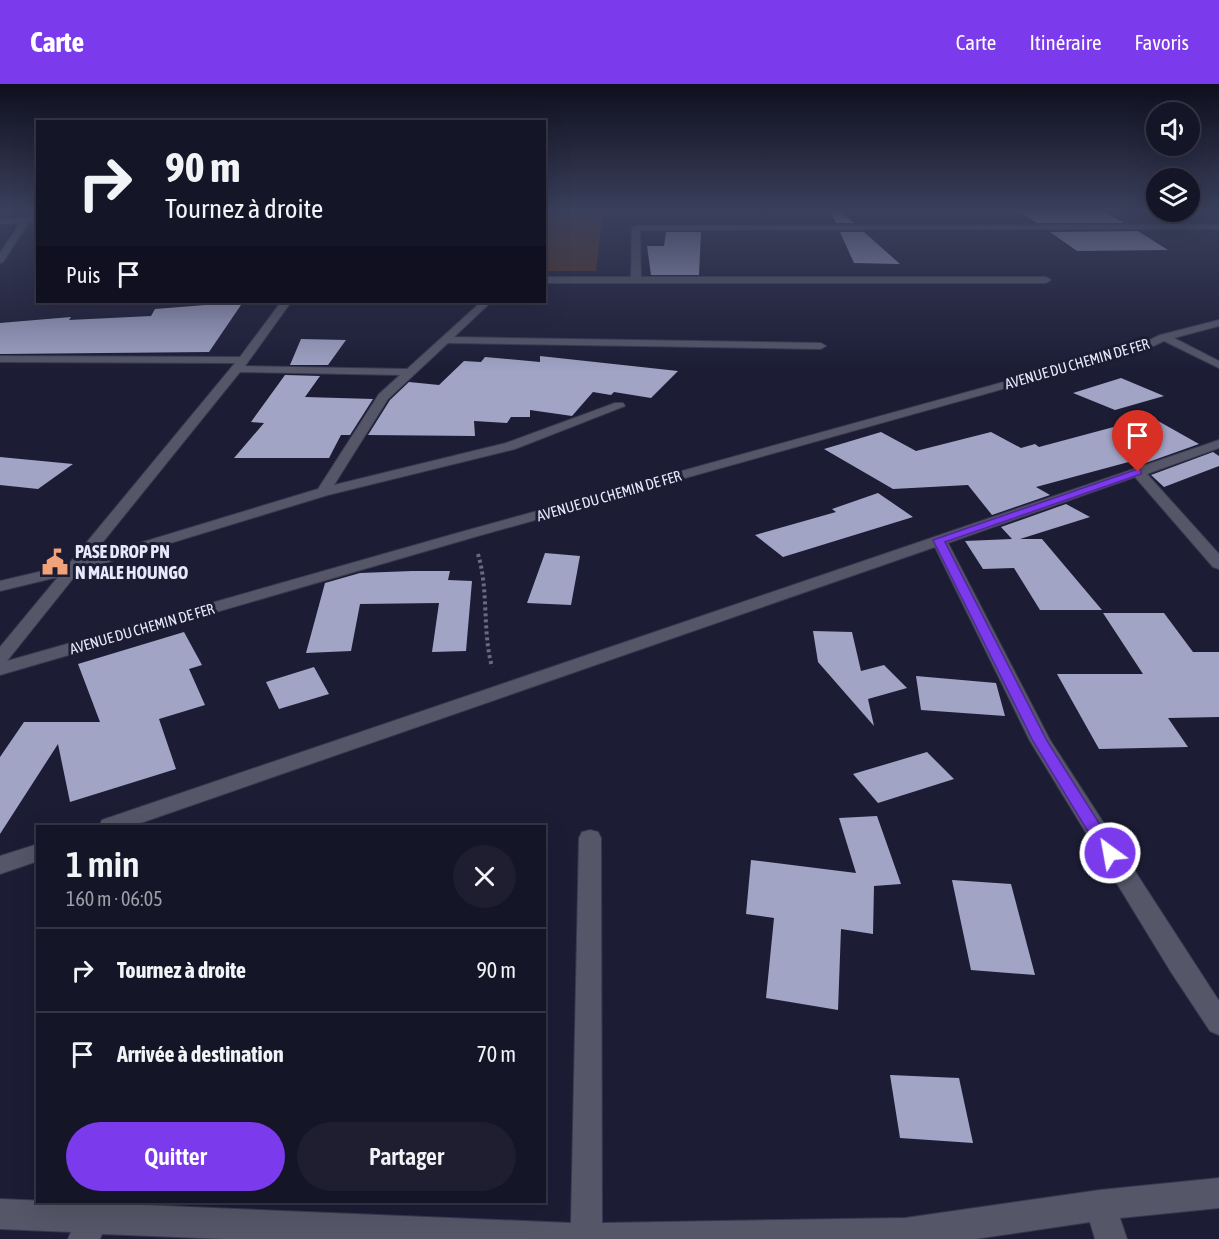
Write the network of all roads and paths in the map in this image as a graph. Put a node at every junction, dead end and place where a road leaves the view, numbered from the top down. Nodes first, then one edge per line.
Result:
1 (636, 264) edge
2 (546, 280) edge
3 (636, 280) junction
4 (1046, 280) dead end
5 (285, 303) edge
6 (485, 303) edge
7 (1219, 322) edge
8 (1164, 337) junction
9 (444, 340) junction
10 (821, 346) dead end
11 (0, 359) edge
12 (240, 364) junction
13 (1219, 365) edge
14 (410, 372) junction
15 (619, 406) dead end
16 (1219, 444) edge
17 (1138, 472) junction
18 (323, 492) junction
19 (466, 536) junction
20 (939, 540) junction
21 (1219, 564) edge
22 (74, 567) junction
23 (0, 586) edge
24 (0, 658) edge
25 (0, 669) edge
26 (501, 691) junction
27 (113, 825) edge
28 (591, 838) dead end
29 (36, 853) edge
30 (0, 865) edge
31 (1219, 1023) edge
32 (1219, 1193) edge
33 (1100, 1205) junction
34 (0, 1214) edge
35 (89, 1228) edge
36 (586, 1239) edge
37 (1111, 1239) edge

1 - 3 street
2 - 3 street
3 - 4 street
5 - 12 street
6 - 9 street
7 - 8 street, AVENUE DU CHEMIN DE FER
8 - 13 street
8 - 19 street, AVENUE DU CHEMIN DE FER
9 - 10 street
9 - 14 street
11 - 12 street
12 - 14 street
12 - 22 street
14 - 18 street
15 - 18 street
16 - 17 street
17 - 20 street
17 - 21 street
18 - 22 street
19 - 25 street, AVENUE DU CHEMIN DE FER
19 - 26 path
20 - 26 street
20 - 31 street
22 - 23 street
22 - 24 street
26 - 27 street
28 - 36 street
29 - 30 street
32 - 33 street
33 - 36 street
33 - 37 street
34 - 35 street
35 - 36 street

